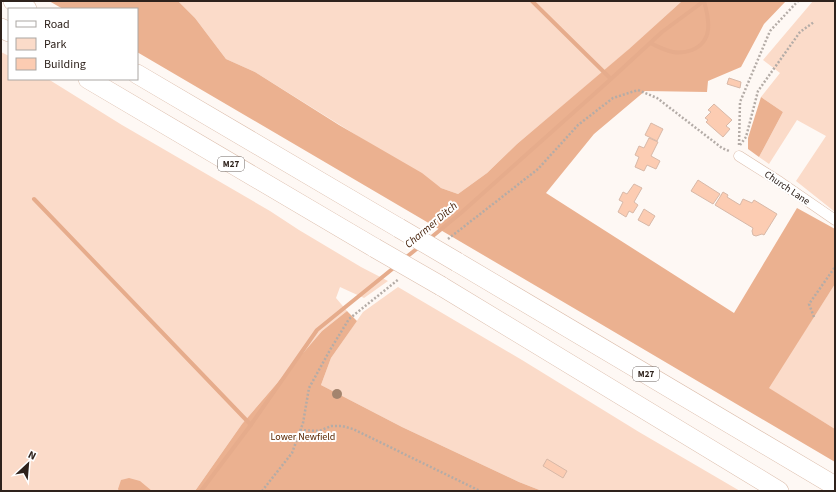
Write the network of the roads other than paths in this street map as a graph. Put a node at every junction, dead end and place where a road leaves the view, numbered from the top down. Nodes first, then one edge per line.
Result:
1 (13, 1) edge
2 (25, 8) edge
3 (138, 75) edge
4 (90, 80) edge
5 (739, 156) road end
6 (835, 220) edge
7 (835, 486) edge
8 (779, 491) edge

1 - 2 highway
3 - 7 highway, M27, bridge
4 - 8 highway, M27, bridge
5 - 6 street, Church Lane

